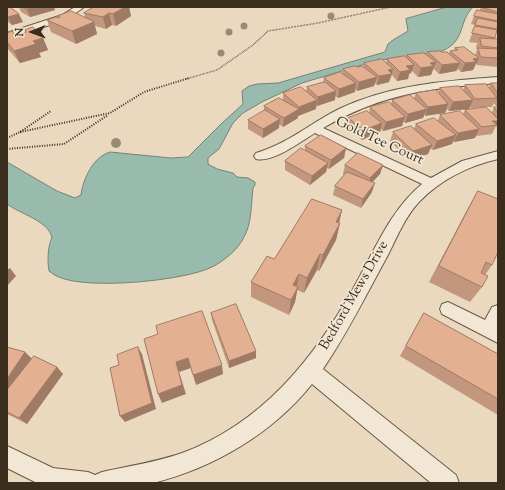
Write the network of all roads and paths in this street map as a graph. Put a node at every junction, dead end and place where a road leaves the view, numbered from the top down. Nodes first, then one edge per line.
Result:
1 (80, 7) edge
2 (390, 7) edge
3 (7, 36) edge
4 (498, 80) edge
5 (51, 111) dead end
6 (110, 113) junction
7 (314, 128) junction
8 (20, 132) junction
9 (7, 138) edge
10 (7, 149) edge
11 (498, 155) edge
12 (260, 156) dead end
13 (431, 183) junction
14 (448, 309) dead end
15 (498, 312) edge
16 (494, 333) edge
17 (310, 370) junction
18 (7, 457) edge
19 (132, 479) edge
20 (88, 483) edge
21 (102, 483) edge
22 (448, 483) edge

1 - 3 street
2 - 6 path
4 - 7 street
5 - 8 path
6 - 8 path
6 - 10 path
7 - 12 street
7 - 13 street, Gold Tee Court
8 - 9 path
11 - 13 street, Bedford Mews Drive
13 - 17 street, Bedford Mews Drive
14 - 16 street
15 - 16 street
17 - 19 street, Bedford Mews Drive
17 - 22 street
18 - 20 street
19 - 21 street, Bedford Mews Drive

